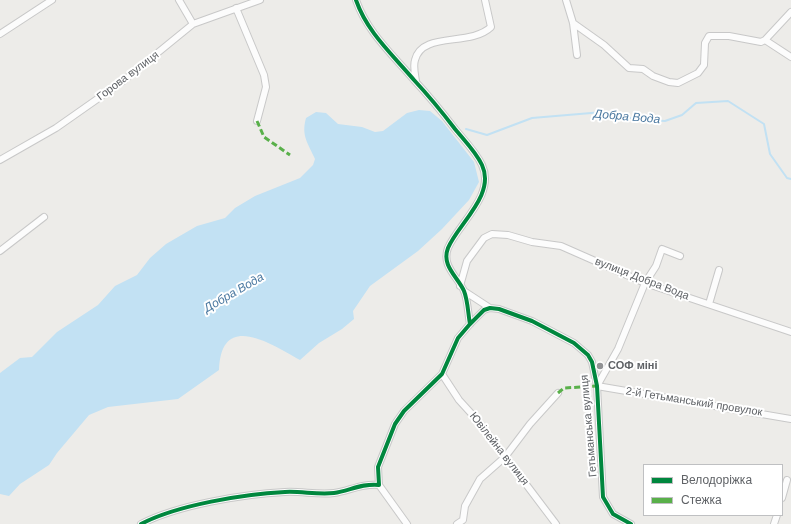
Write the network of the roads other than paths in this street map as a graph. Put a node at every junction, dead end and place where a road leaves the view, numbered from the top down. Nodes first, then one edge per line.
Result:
1 (52, 0) edge
2 (179, 0) edge
3 (260, 0) edge
4 (356, 0) edge
5 (485, 0) edge
6 (566, 0) edge
7 (236, 8) junction
8 (791, 12) edge
9 (573, 23) junction
10 (193, 24) junction
11 (0, 34) edge
12 (766, 40) junction
13 (577, 55) dead end
14 (791, 57) edge
15 (416, 81) junction
16 (257, 121) dead end
17 (0, 160) edge
18 (44, 217) dead end
19 (0, 251) edge
20 (680, 256) dead end
21 (719, 270) dead end
22 (645, 282) junction
23 (462, 289) junction
24 (709, 304) junction
25 (490, 308) junction
26 (470, 324) junction
27 (791, 332) edge
28 (442, 374) junction
29 (597, 386) junction
30 (558, 393) dead end
31 (791, 419) edge
32 (505, 457) junction
33 (787, 480) dead end
34 (378, 485) junction
35 (783, 494) edge
36 (142, 524) edge
37 (407, 524) edge
38 (457, 524) edge
39 (556, 524) edge
40 (631, 524) edge

1 - 11 street
2 - 10 street
3 - 7 street, Горова вулиця
4 - 15 street
5 - 15 street
6 - 9 street
7 - 10 street, Горова вулиця
7 - 16 street
8 - 12 street
9 - 12 street
9 - 13 street
10 - 17 street, Горова вулиця
12 - 14 street
15 - 23 street
18 - 19 street
20 - 22 street
21 - 24 street
22 - 23 street, вулиця Добра Вода
22 - 24 street, вулиця Добра Вода
22 - 29 street
23 - 25 street
23 - 26 street
24 - 27 street, вулиця Добра Вода
25 - 26 street
25 - 29 street, Гетьманська вулиця
26 - 28 street
28 - 32 street, Ювілейна вулиця
28 - 34 street
29 - 31 street, 2-й Гетьманський провулок
29 - 40 street, Гетьманська вулиця
30 - 32 street
32 - 38 street
32 - 39 street, Ювілейна вулиця
33 - 35 street
34 - 36 street
34 - 37 street

